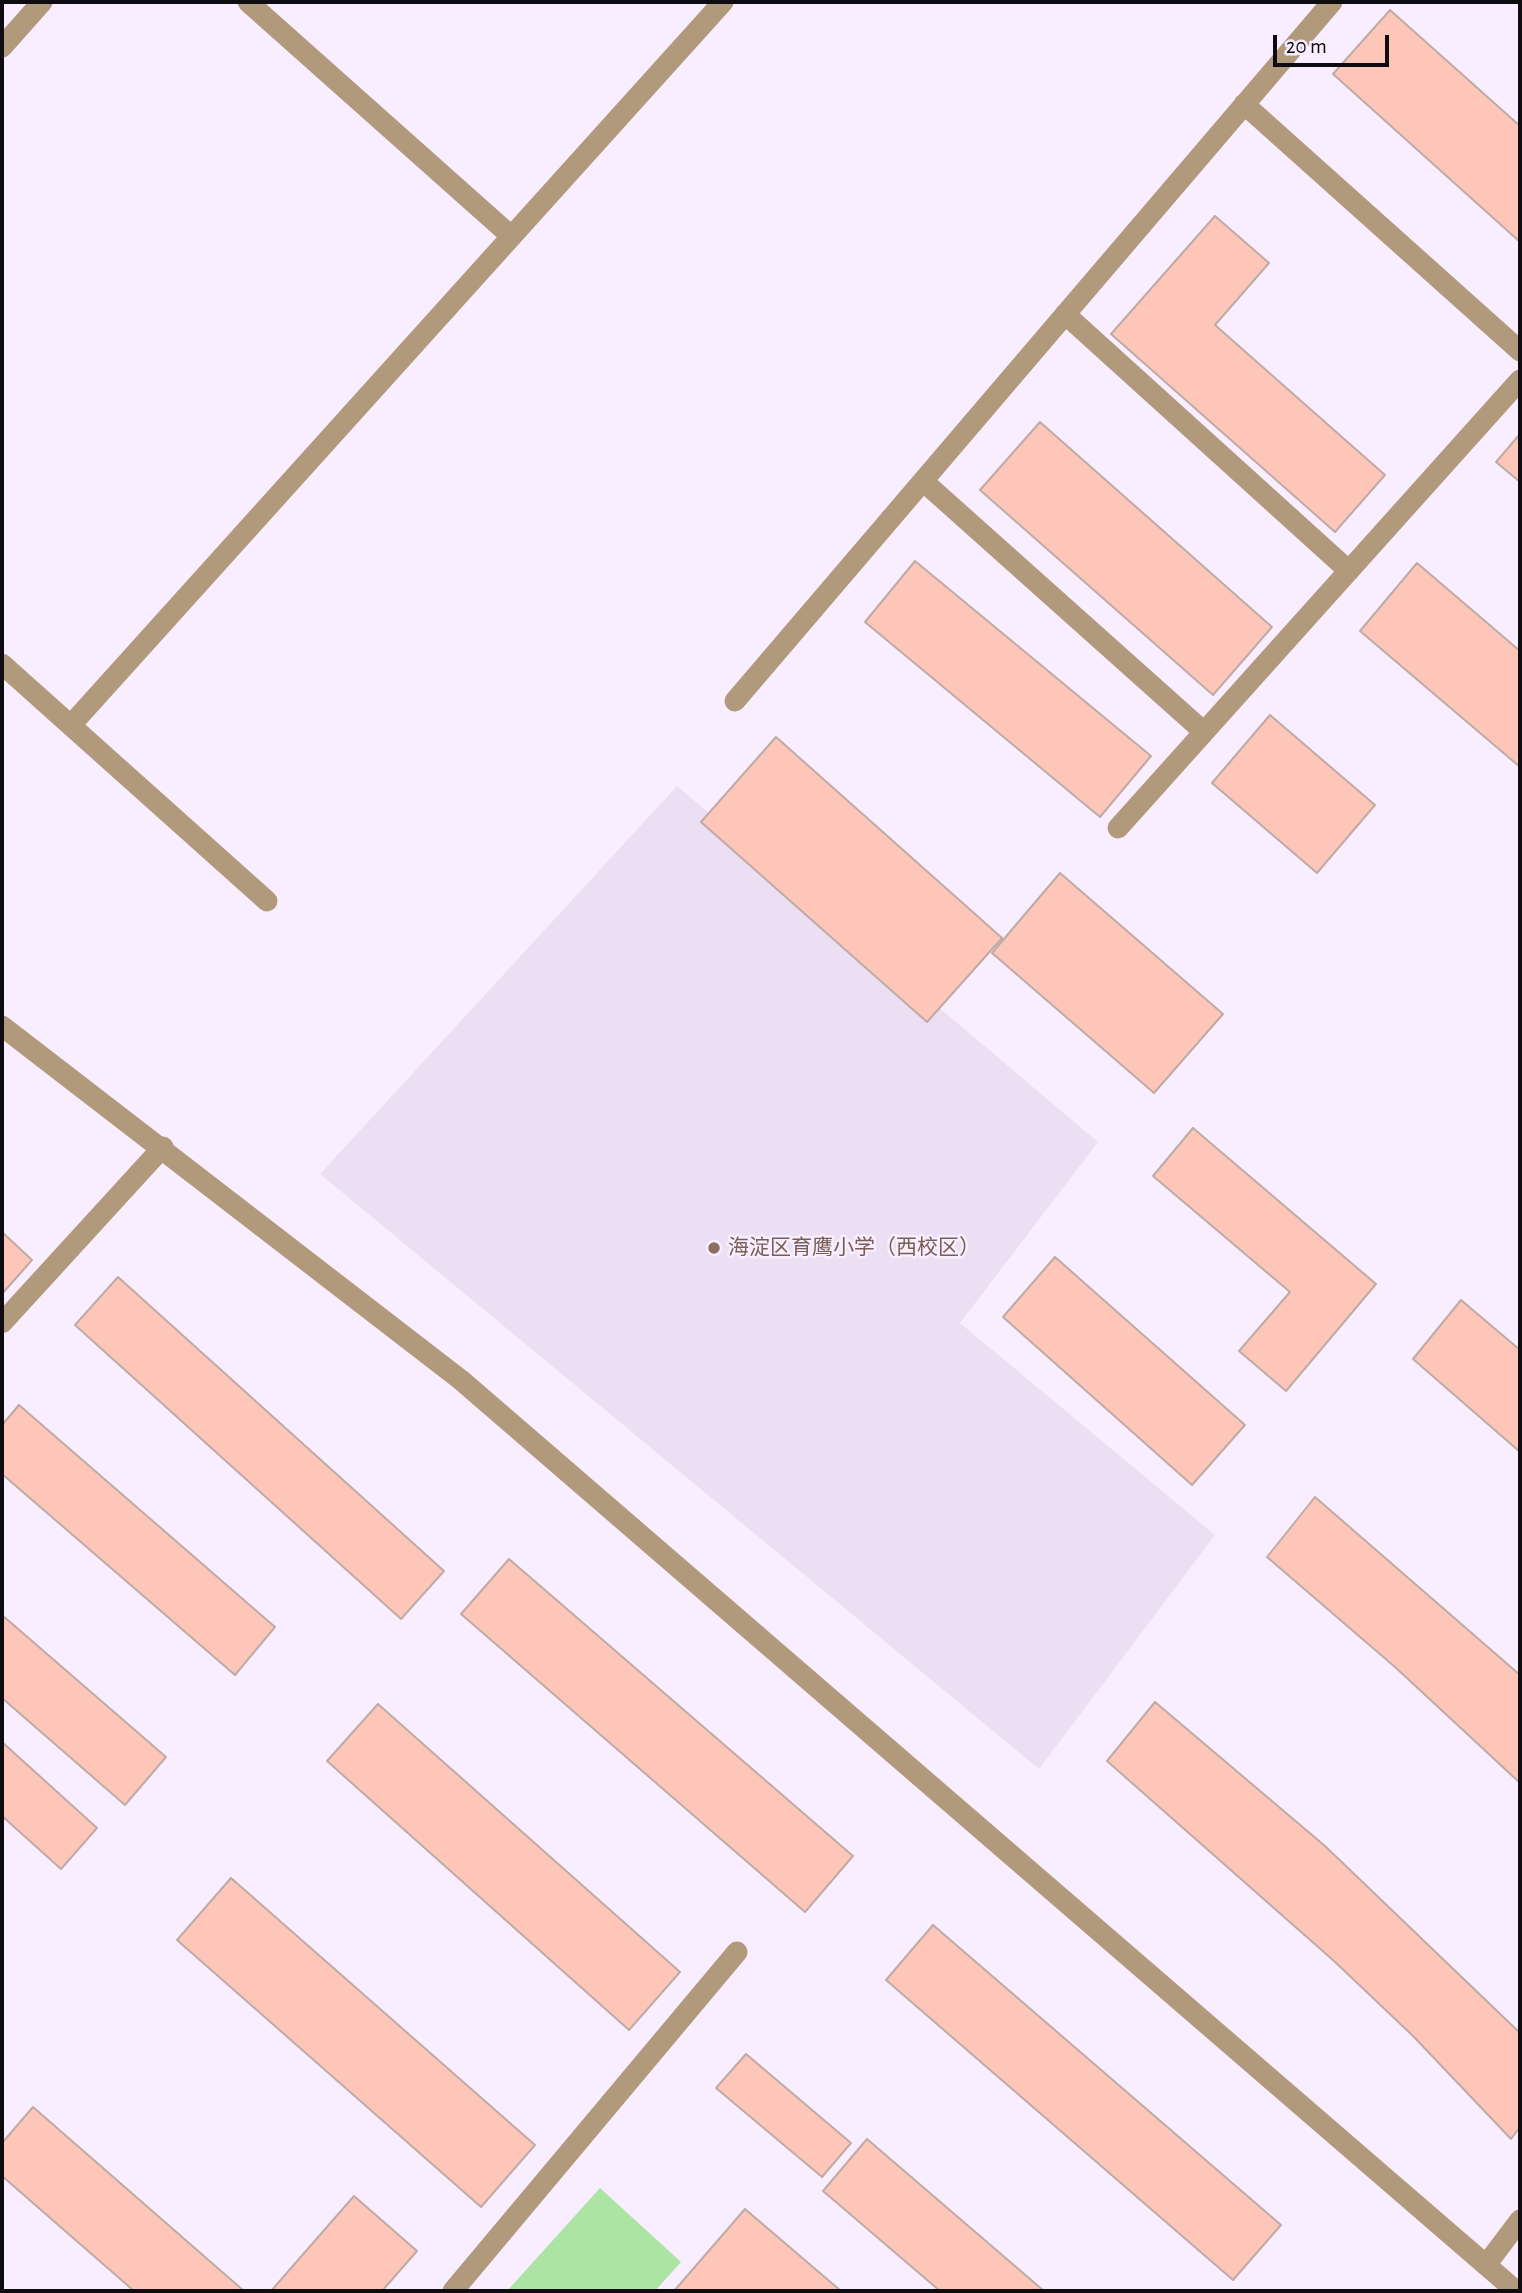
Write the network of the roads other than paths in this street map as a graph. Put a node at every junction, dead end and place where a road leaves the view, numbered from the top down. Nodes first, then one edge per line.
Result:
1 (42, 2) edge
2 (248, 2) edge
3 (723, 2) edge
4 (1332, 2) edge
5 (2, 47) edge
6 (1244, 104) junction
7 (511, 236) junction
8 (1065, 314) junction
9 (1520, 351) edge
10 (1520, 380) edge
11 (923, 481) junction
12 (1349, 570) junction
13 (2, 664) edge
14 (735, 701) dead end
15 (71, 725) junction
16 (1205, 732) junction
17 (1118, 828) dead end
18 (267, 901) dead end
19 (2, 1026) edge
20 (163, 1147) junction
21 (2, 1323) edge
22 (737, 1952) dead end
23 (1520, 2220) edge
24 (1486, 2265) junction
25 (453, 2291) edge
26 (1516, 2291) edge

1 - 5 street
2 - 7 street
3 - 7 street
4 - 6 street
6 - 8 street
6 - 9 street
7 - 15 street
8 - 11 street
8 - 12 street
10 - 12 street
11 - 14 street
11 - 16 street
12 - 16 street
13 - 15 street
15 - 18 street
16 - 17 street
19 - 20 street
20 - 21 street
20 - 24 street
22 - 25 street
23 - 24 street
24 - 26 street

